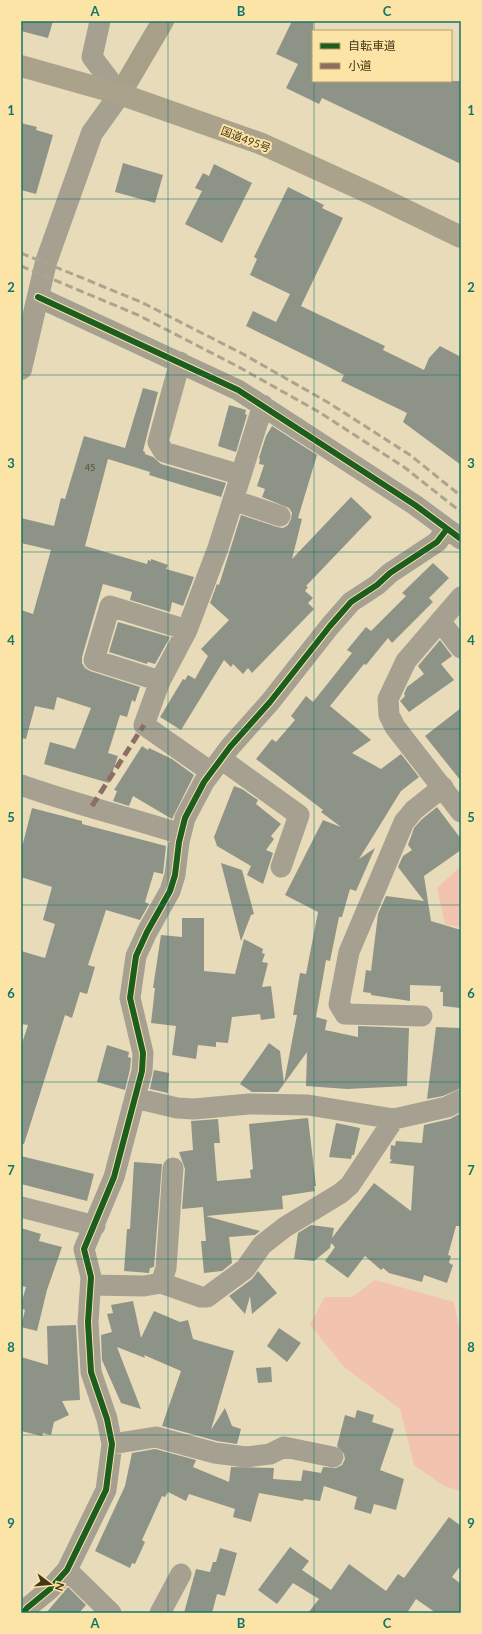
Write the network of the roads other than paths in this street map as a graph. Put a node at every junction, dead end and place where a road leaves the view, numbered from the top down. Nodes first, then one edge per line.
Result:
1 (100, 21) edge
2 (163, 21) edge
3 (21, 66) edge
4 (120, 94) junction
5 (461, 237) edge
6 (38, 297) junction
7 (180, 362) junction
8 (21, 370) edge
9 (263, 406) junction
10 (241, 474) junction
11 (233, 500) junction
12 (280, 516) dead end
13 (454, 534) edge
14 (461, 597) edge
15 (440, 621) junction
16 (187, 630) junction
17 (461, 648) edge
18 (160, 681) junction
19 (216, 766) junction
20 (21, 785) edge
21 (443, 787) junction
22 (461, 812) edge
23 (181, 834) junction
24 (281, 867) dead end
25 (422, 1016) dead end
26 (135, 1098) junction
27 (461, 1100) edge
28 (394, 1119) junction
29 (173, 1168) dead end
30 (21, 1207) edge
31 (96, 1226) junction
32 (161, 1283) junction
33 (91, 1285) junction
34 (112, 1444) junction
35 (333, 1457) dead end
36 (67, 1570) junction
37 (181, 1574) dead end
38 (24, 1609) edge
39 (111, 1613) edge
40 (160, 1613) edge

1 - 4 street
2 - 4 main road
3 - 4 highway, 国道495号
4 - 5 highway, 国道495号
4 - 6 street
6 - 7 street
6 - 8 street
7 - 9 street
7 - 10 street
9 - 10 street
9 - 13 street
10 - 11 street
11 - 12 street
11 - 16 street
13 - 19 street
14 - 15 street
15 - 17 street
15 - 21 street
16 - 18 street
16 - 18 street
18 - 19 street
19 - 23 street
19 - 24 street
20 - 23 street
21 - 22 street
21 - 25 street
23 - 26 street
26 - 28 street
26 - 31 street
27 - 28 street
28 - 32 street
29 - 32 street
30 - 31 street
31 - 33 street
32 - 33 street
33 - 34 street
34 - 35 street
34 - 36 street
36 - 38 street
36 - 39 street
37 - 40 street

